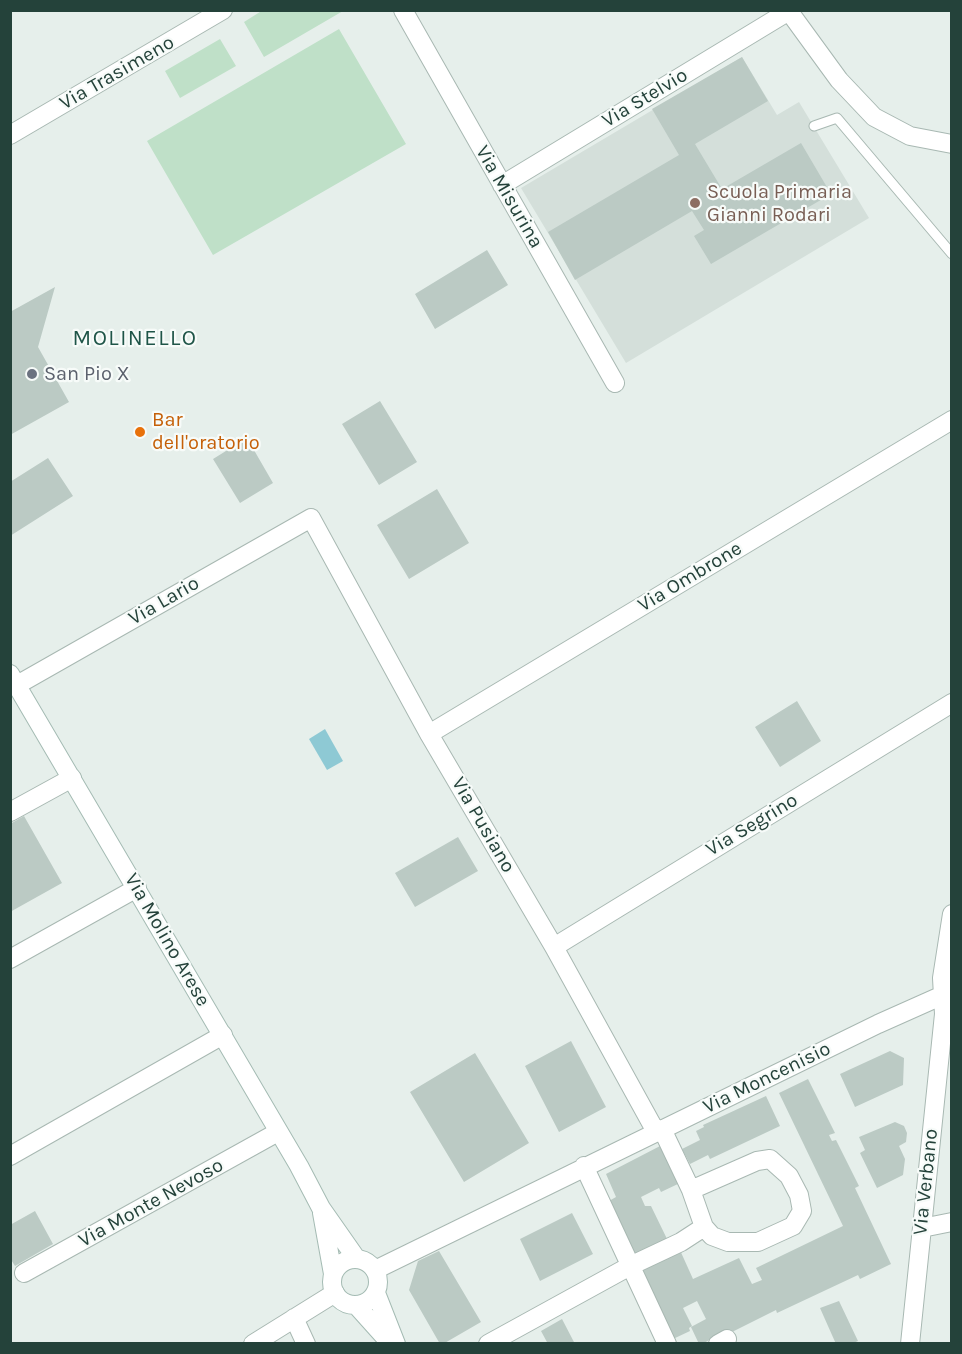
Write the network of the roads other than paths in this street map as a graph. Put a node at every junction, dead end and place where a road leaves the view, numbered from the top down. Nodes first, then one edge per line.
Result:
1 (223, 10) edge
2 (403, 10) edge
3 (789, 11) edge
4 (814, 126) dead end
5 (10, 135) edge
6 (951, 144) edge
7 (502, 184) junction
8 (951, 254) edge
9 (615, 383) dead end
10 (951, 420) edge
11 (311, 518) joint
12 (14, 679) edge
13 (951, 703) edge
14 (429, 734) junction
15 (72, 778) junction
16 (10, 812) edge
17 (137, 888) junction
18 (951, 914) edge
19 (554, 946) junction
20 (10, 959) edge
21 (947, 993) edge
22 (223, 1035) junction
23 (659, 1131) junction
24 (278, 1132) junction
25 (10, 1156) edge
26 (584, 1166) junction
27 (691, 1190) junction
28 (321, 1208) junction
29 (951, 1222) edge
30 (704, 1227) junction
31 (922, 1228) junction
32 (356, 1258) junction
33 (630, 1266) junction
34 (375, 1270) junction
35 (24, 1273) dead end
36 (333, 1274) junction
37 (334, 1293) junction
38 (376, 1293) junction
39 (356, 1305) junction
40 (294, 1318) junction
41 (253, 1344) edge
42 (306, 1344) edge
43 (391, 1344) edge
44 (396, 1344) edge
45 (488, 1344) edge
46 (667, 1344) edge
47 (910, 1344) edge

1 - 5 street, Via Trasimeno
2 - 7 street, Via Misurina
3 - 6 street, Via Stelvio
3 - 7 street, Via Stelvio
4 - 8 lane
7 - 9 street, Via Misurina
10 - 14 street, Via Ombrone
11 - 12 street, Via Lario
11 - 14 street, Via Pusiano
12 - 15 street, Via Molino Arese
13 - 19 street, Via Segrino
14 - 19 street, Via Pusiano
15 - 16 street
15 - 17 street, Via Molino Arese
17 - 20 street
17 - 22 street, Via Molino Arese
18 - 21 street, Via Verbano
19 - 23 street, Via Pusiano
21 - 23 street, Via Moncenisio
21 - 31 street, Via Verbano
22 - 24 street, Via Molino Arese
22 - 25 street
23 - 26 street, Via Moncenisio
23 - 27 street, Via Pusiano
24 - 28 street, Via Molino Arese
24 - 35 street, Via Monte Nevoso
26 - 33 street
26 - 34 street, Via Moncenisio
27 - 30 street
27 - 30 street
28 - 32 street, Via Molino Arese
28 - 36 street, Via Molino Arese
29 - 31 street
30 - 33 street
31 - 47 street, Via Verbano
32 - 34 street
32 - 36 street
33 - 45 street
33 - 46 street
34 - 38 street
36 - 37 street
37 - 39 street
37 - 40 street
38 - 39 street
38 - 44 street
39 - 43 street
40 - 41 street
40 - 42 street

